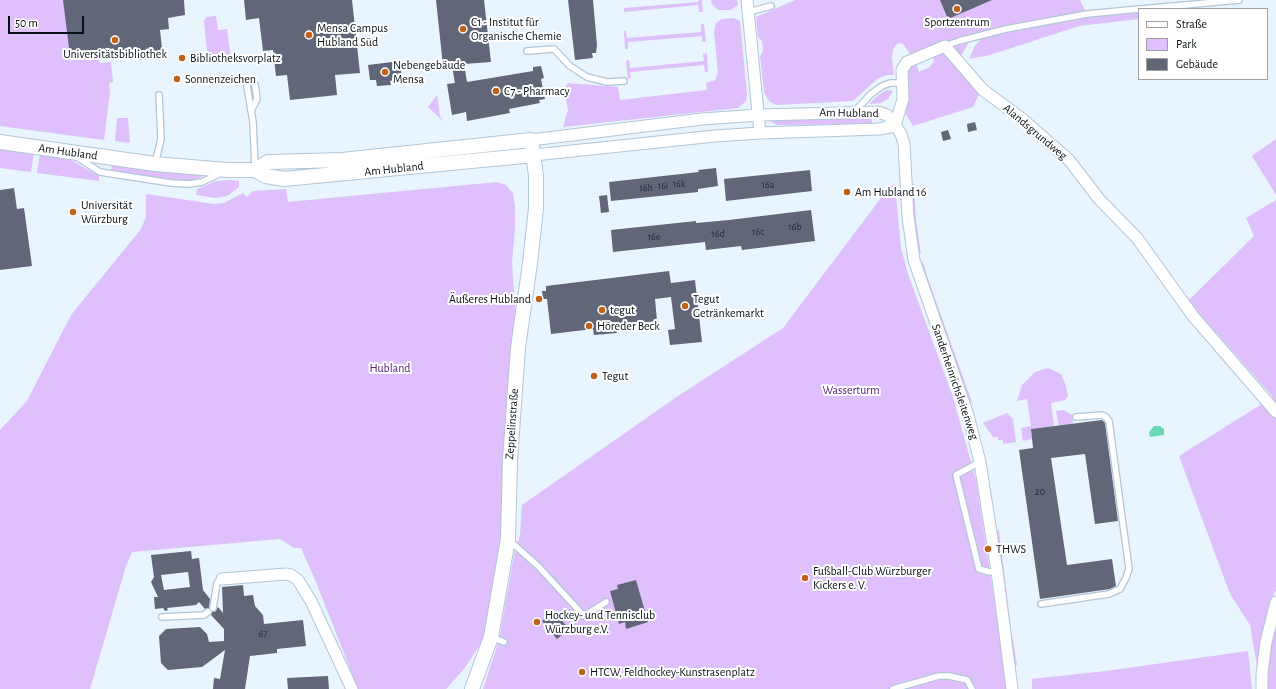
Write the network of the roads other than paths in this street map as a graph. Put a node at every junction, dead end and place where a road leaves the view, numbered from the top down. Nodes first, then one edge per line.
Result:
1 (747, 0) edge
2 (1240, 0) edge
3 (771, 6) dead end
4 (1151, 8) edge
5 (1138, 9) edge
6 (749, 12) junction
7 (945, 46) junction
8 (527, 51) dead end
9 (624, 81) dead end
10 (902, 83) junction
11 (255, 85) dead end
12 (247, 86) dead end
13 (159, 95) dead end
14 (251, 111) junction
15 (855, 111) junction
16 (759, 114) junction
17 (895, 126) junction
18 (760, 133) junction
19 (531, 140) junction
20 (0, 142) edge
21 (71, 153) junction
22 (534, 155) junction
23 (155, 164) junction
24 (227, 170) junction
25 (255, 170) junction
26 (1276, 412) edge
27 (1076, 417) dead end
28 (980, 462) junction
29 (508, 539) junction
30 (997, 571) junction
31 (222, 579) joint
32 (606, 602) dead end
33 (1276, 602) edge
34 (1041, 604) dead end
35 (162, 616) dead end
36 (352, 689) edge
37 (472, 689) edge
38 (894, 689) edge
39 (972, 689) edge
40 (1012, 689) edge
41 (1262, 689) edge

1 - 6 street
2 - 4 lane
3 - 6 lane
5 - 7 lane
6 - 16 street
7 - 10 street
7 - 26 street, Alandsgrundweg
8 - 9 lane
10 - 15 lane
10 - 17 street
11 - 14 lane
12 - 14 lane
13 - 23 lane
14 - 25 lane
15 - 16 street, Am Hubland
15 - 17 street, Am Hubland
16 - 18 street
16 - 19 street, Am Hubland
17 - 18 street, Am Hubland
17 - 28 street, Sanderheinrichsleitenweg
18 - 22 street, Am Hubland
19 - 22 street
19 - 25 street, Am Hubland
20 - 21 street, Am Hubland
21 - 23 street, Am Hubland
21 - 24 lane
22 - 25 street, Am Hubland
22 - 29 street, Zeppelinstraße
23 - 24 street, Am Hubland
24 - 25 street, Am Hubland
27 - 34 lane
28 - 30 street, Sanderheinrichsleitenweg
28 - 30 lane
29 - 32 lane
29 - 37 street, Zeppelinstraße
30 - 40 street, Sanderheinrichsleitenweg
31 - 35 lane
31 - 36 street
33 - 41 street
38 - 39 lane

